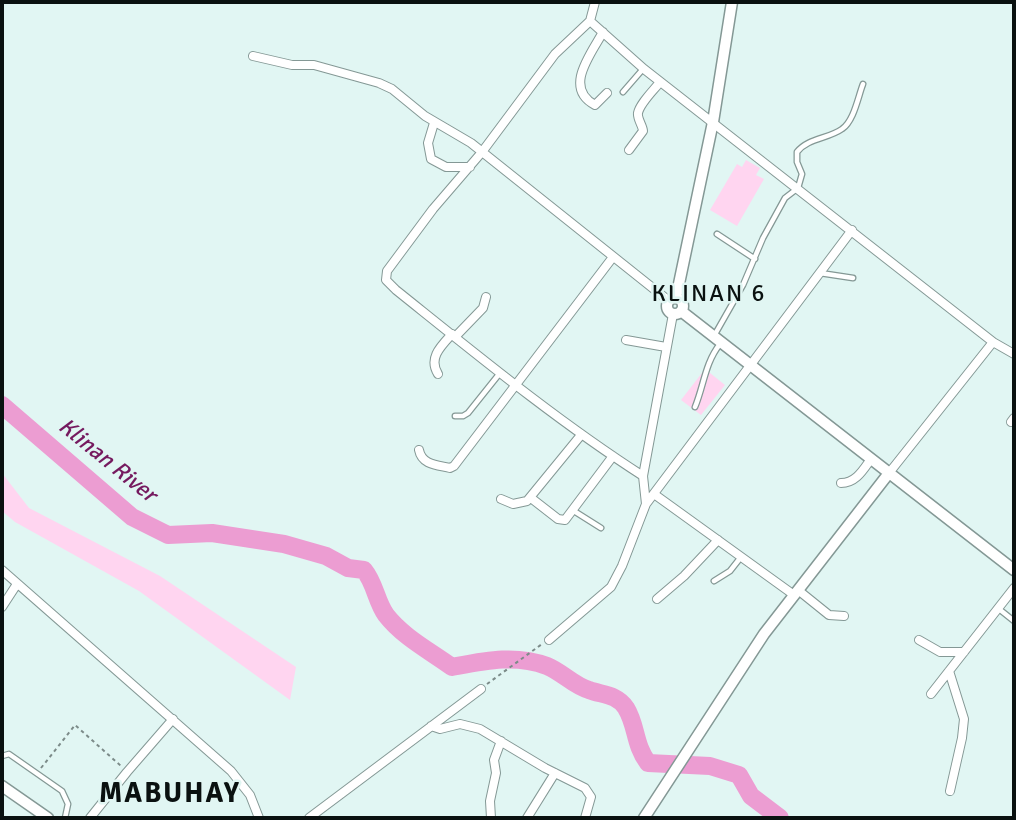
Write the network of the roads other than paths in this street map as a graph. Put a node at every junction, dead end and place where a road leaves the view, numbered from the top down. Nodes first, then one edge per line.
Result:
1 (595, 2) edge
2 (732, 2) edge
3 (590, 21) junction
4 (603, 32) junction
5 (253, 56) dead end
6 (643, 69) junction
7 (660, 82) junction
8 (863, 84) dead end
9 (623, 92) dead end
10 (607, 93) dead end
11 (713, 122) junction
12 (434, 123) junction
13 (629, 150) dead end
14 (482, 152) junction
15 (470, 167) junction
16 (798, 188) junction
17 (852, 230) junction
18 (717, 234) dead end
19 (612, 257) junction
20 (755, 259) junction
21 (820, 273) junction
22 (853, 278) dead end
23 (486, 297) dead end
24 (672, 300) junction
25 (677, 313) junction
26 (453, 336) junction
27 (626, 340) dead end
28 (718, 340) junction
29 (993, 342) junction
30 (666, 347) junction
31 (1012, 351) edge
32 (751, 366) junction
33 (500, 373) junction
34 (438, 374) dead end
35 (515, 385) junction
36 (695, 407) dead end
37 (455, 416) dead end
38 (581, 435) junction
39 (419, 450) dead end
40 (613, 456) junction
41 (871, 459) junction
42 (889, 473) junction
43 (643, 476) junction
44 (841, 483) dead end
45 (654, 494) junction
46 (531, 498) junction
47 (502, 499) dead end
48 (646, 504) junction
49 (573, 510) junction
50 (601, 528) dead end
51 (718, 540) junction
52 (741, 556) junction
53 (2, 570) edge
54 (1014, 570) edge
55 (714, 581) dead end
56 (17, 584) junction
57 (1014, 588) edge
58 (796, 593) junction
59 (657, 599) dead end
60 (2, 607) edge
61 (998, 609) junction
62 (844, 616) dead end
63 (1014, 621) edge
64 (549, 640) road end
65 (919, 640) dead end
66 (964, 652) junction
67 (948, 671) junction
68 (481, 689) road end
69 (931, 694) dead end
70 (173, 719) junction
71 (431, 726) junction
72 (501, 741) junction
73 (2, 756) edge
74 (555, 773) junction
75 (2, 786) edge
76 (950, 791) dead end
77 (93, 817) edge
78 (48, 818) edge
79 (65, 818) edge
80 (259, 818) edge
81 (309, 818) edge
82 (491, 818) edge
83 (527, 818) edge
84 (585, 818) edge
85 (644, 818) edge

1 - 3 street
2 - 11 street
3 - 4 street
3 - 14 street
4 - 6 street
4 - 10 street
5 - 12 street
6 - 7 street
6 - 9 lane
7 - 11 street
7 - 13 street
8 - 16 lane
11 - 16 street
11 - 24 street
12 - 14 street
12 - 15 street
14 - 15 street
14 - 19 street
15 - 26 street
16 - 17 street
16 - 20 lane
17 - 21 street
17 - 29 street
18 - 20 lane
19 - 24 street
19 - 35 street
20 - 28 lane
21 - 22 lane
21 - 32 street
23 - 26 street
24 - 25 street
25 - 28 street
25 - 30 street
26 - 33 street
26 - 34 street
27 - 30 street
28 - 32 street
28 - 36 lane
29 - 31 street
29 - 42 street
30 - 43 street
32 - 41 street
32 - 45 street
33 - 35 street
33 - 37 lane
35 - 38 street
35 - 39 street
38 - 40 street
38 - 46 street
40 - 43 street
40 - 49 street
41 - 42 street
41 - 44 street
42 - 54 street
42 - 58 street
43 - 48 street
45 - 48 street
45 - 51 street
46 - 47 street
46 - 49 street
48 - 64 street
49 - 50 lane
51 - 52 street
51 - 59 street
52 - 55 lane
52 - 58 street
53 - 56 street
56 - 60 street
56 - 70 street
57 - 61 street
58 - 62 street
58 - 85 street
61 - 63 lane
61 - 66 street
65 - 66 street
66 - 67 street
67 - 69 street
67 - 76 street
68 - 71 street
70 - 77 street
70 - 80 street
71 - 72 street
71 - 81 street
72 - 74 street
72 - 82 street
73 - 79 lane
74 - 83 street
74 - 84 street
75 - 78 street

